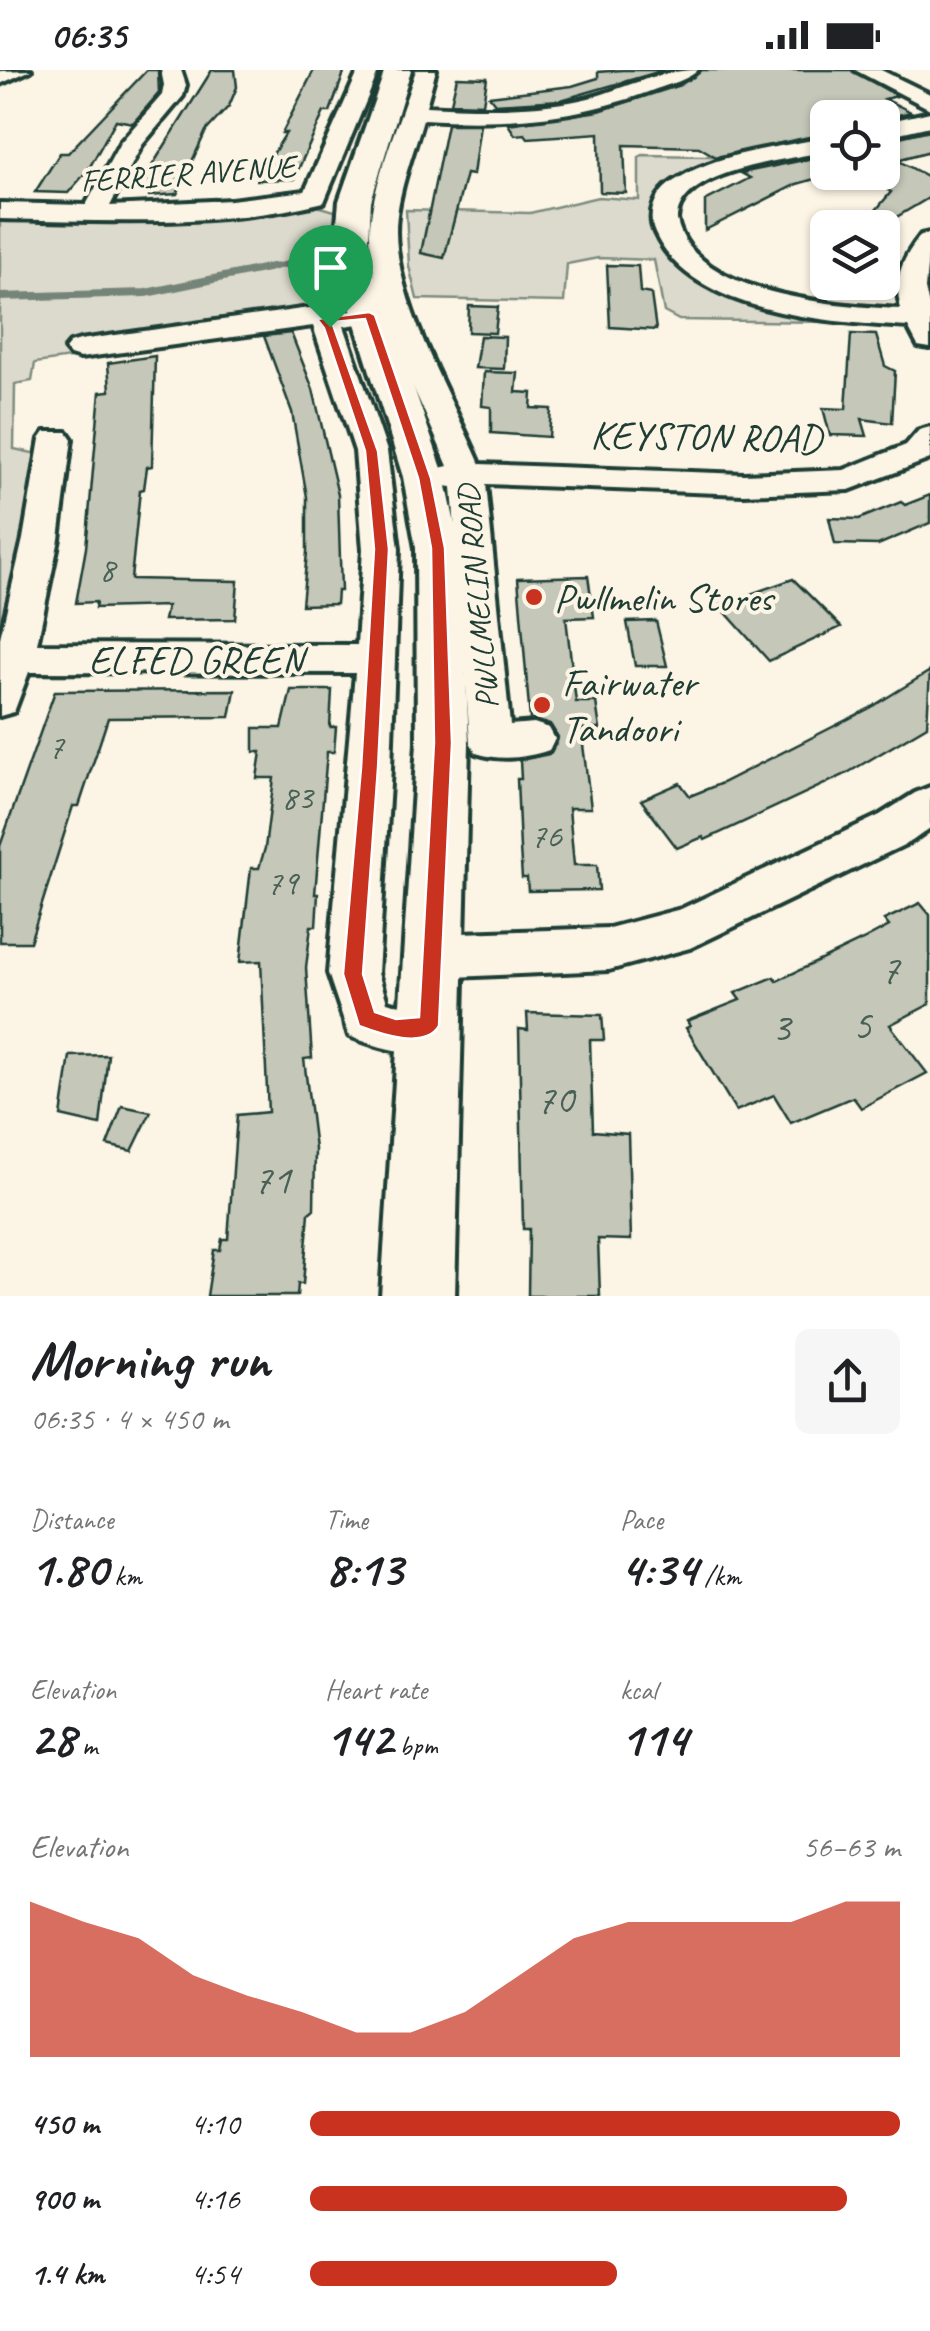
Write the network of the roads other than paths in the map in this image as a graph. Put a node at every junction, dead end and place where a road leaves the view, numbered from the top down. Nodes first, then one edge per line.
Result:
1 (21, 70) edge
2 (171, 70) edge
3 (688, 70) edge
4 (865, 70) edge
5 (0, 78) edge
6 (402, 85) edge
7 (930, 102) edge
8 (930, 119) edge
9 (900, 126) edge
10 (810, 148) edge
11 (346, 170) junction
12 (0, 211) edge
13 (94, 213) junction
14 (930, 241) edge
15 (369, 315) junction
16 (323, 319) junction
17 (924, 331) edge
18 (80, 349) dead end
19 (930, 437) edge
20 (56, 439) dead end
21 (446, 476) junction
22 (15, 658) junction
23 (376, 659) junction
24 (0, 701) edge
25 (534, 740) dead end
26 (930, 805) edge
27 (432, 956) junction
28 (428, 1026) junction
29 (418, 1296) edge

1 - 5 street
2 - 13 street
3 - 6 street
4 - 7 street
6 - 11 street, PWLLMELIN ROAD
6 - 21 street, PWLLMELIN ROAD
8 - 9 street
10 - 17 street
11 - 13 street, FERRIER AVENUE
11 - 15 street, PWLLMELIN ROAD
12 - 13 street, FERRIER AVENUE
14 - 17 street
15 - 16 street
15 - 21 street, PWLLMELIN ROAD
16 - 18 street
16 - 23 street
19 - 21 street, KEYSTON ROAD
20 - 22 street
21 - 25 street, PWLLMELIN ROAD
21 - 27 street, PWLLMELIN ROAD
22 - 23 street, ELFED GREEN
22 - 24 street
23 - 28 street
26 - 27 street
27 - 28 street, PWLLMELIN ROAD
28 - 29 street, PWLLMELIN ROAD

